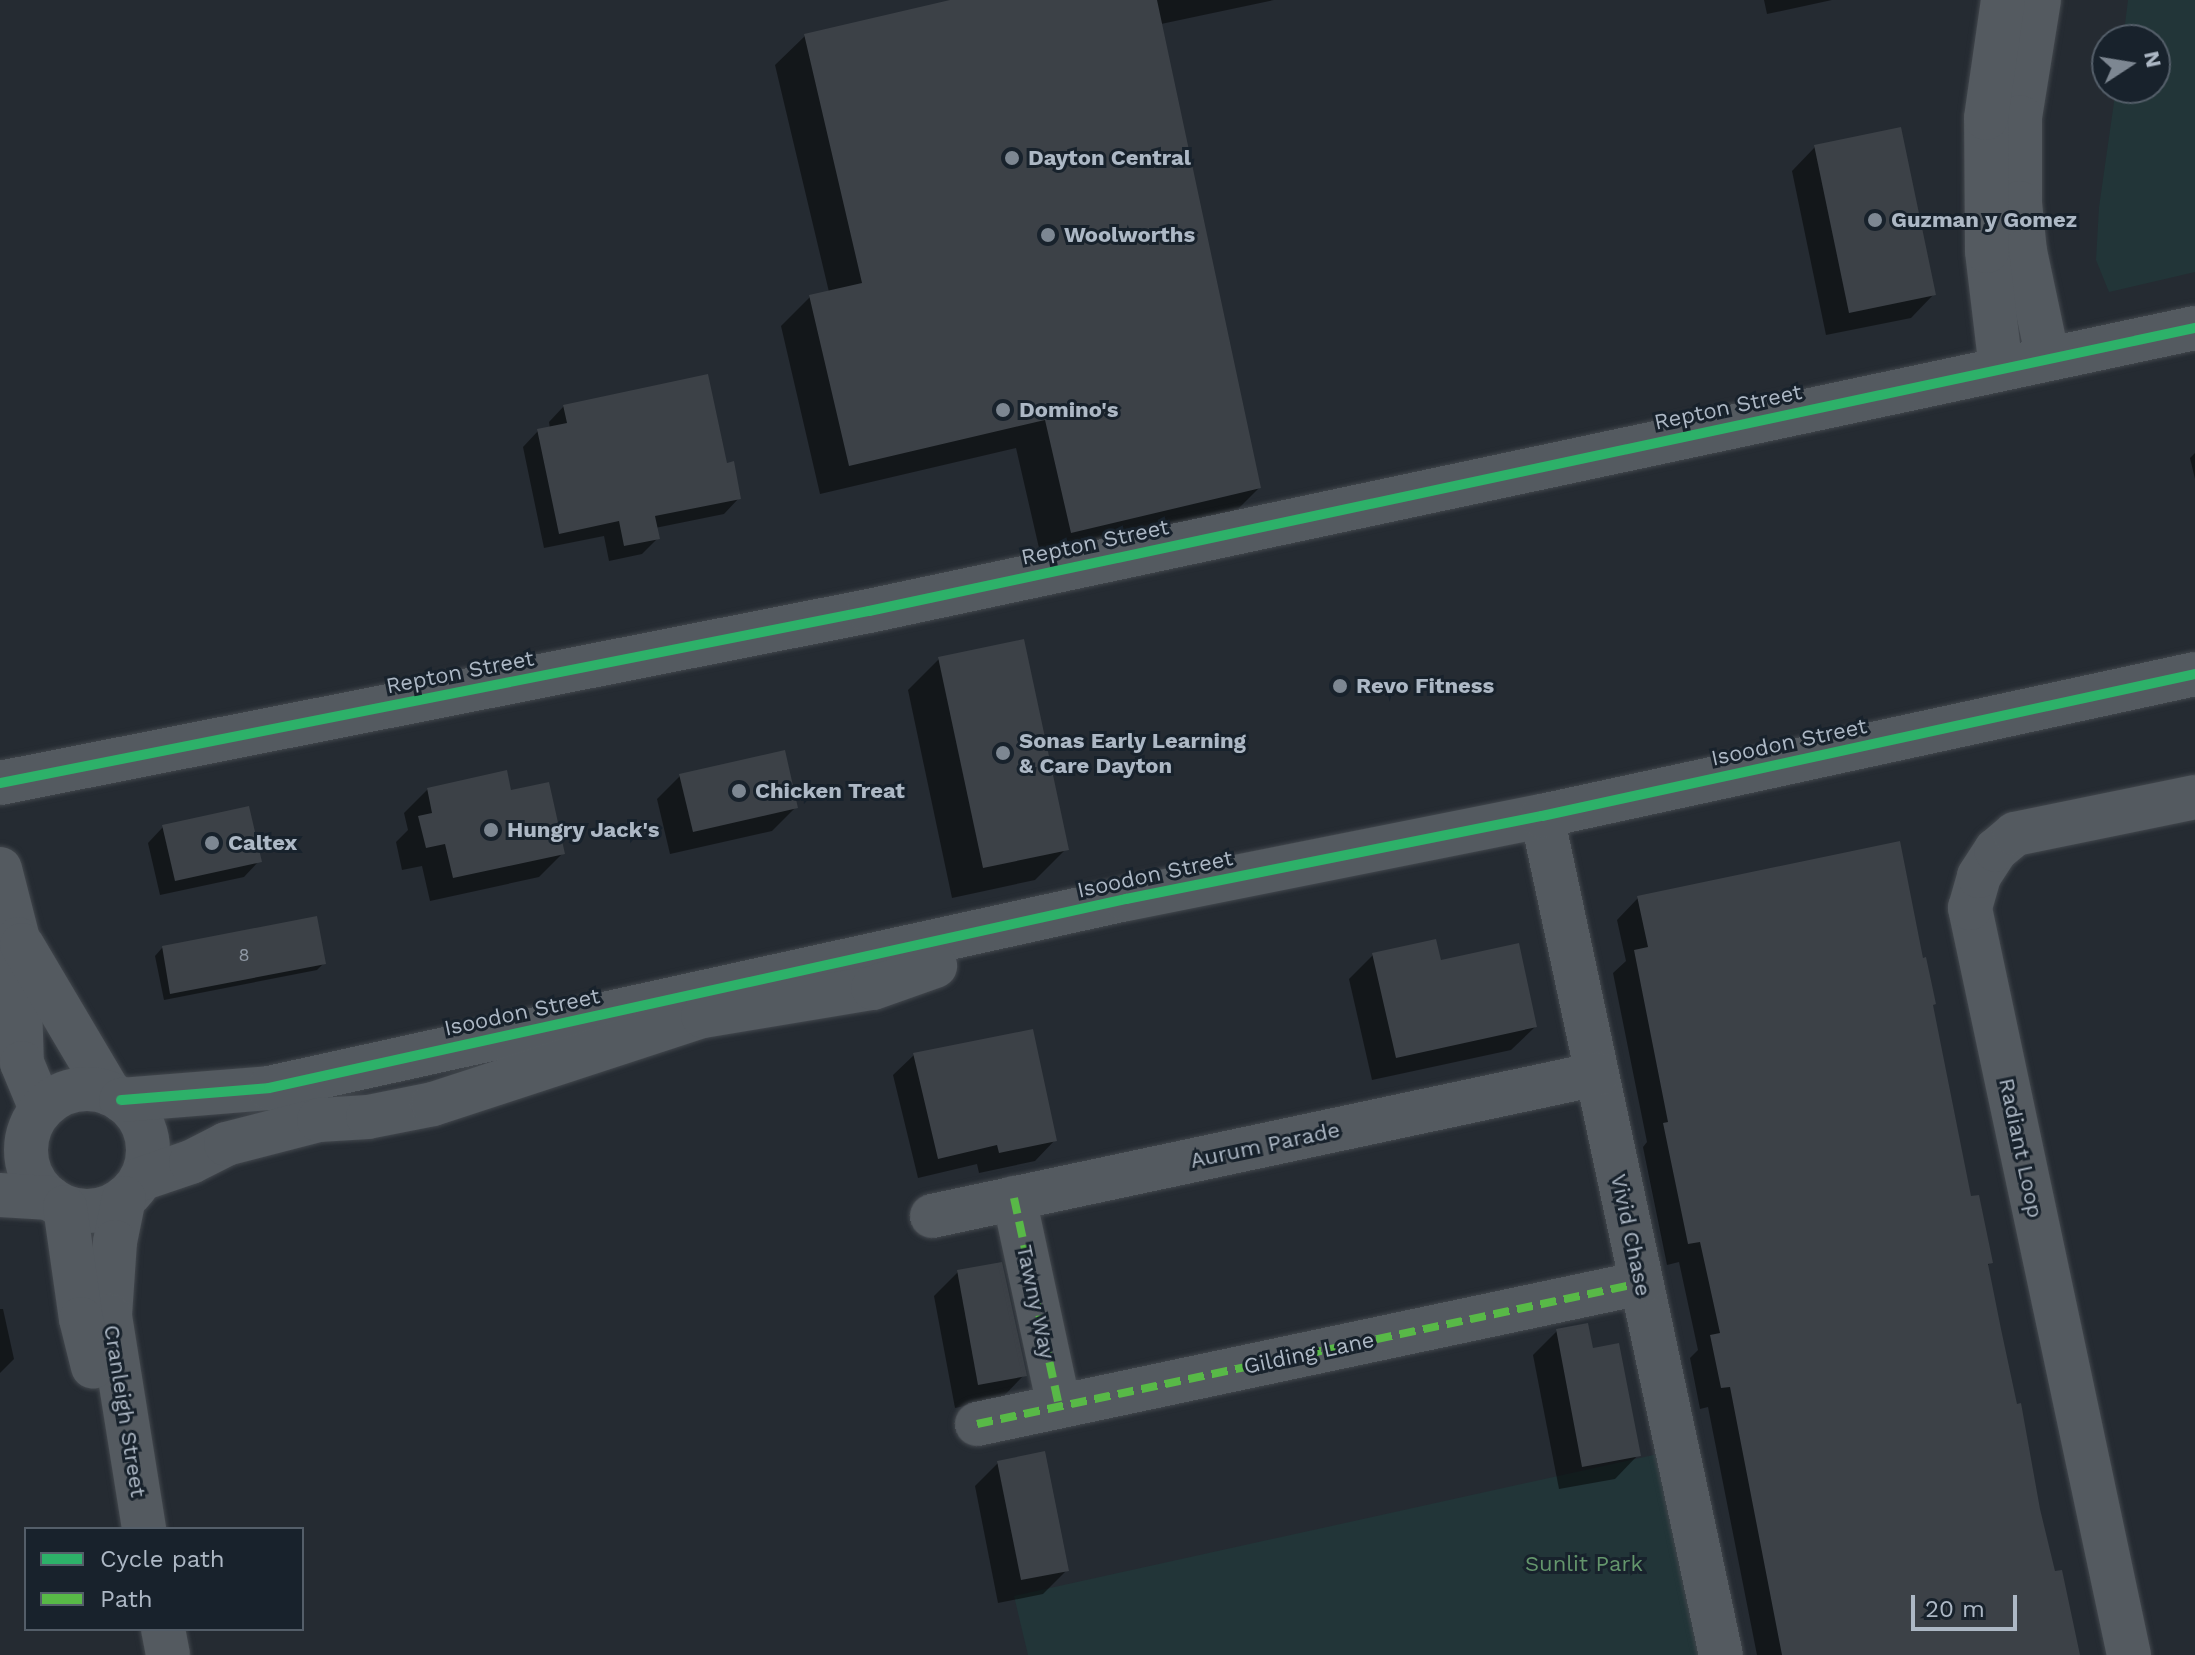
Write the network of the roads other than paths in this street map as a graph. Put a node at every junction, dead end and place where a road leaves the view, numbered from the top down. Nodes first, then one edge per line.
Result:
1 (2003, 0) edge
2 (2039, 0) edge
3 (2195, 328) edge
4 (2048, 359) junction
5 (2001, 369) junction
6 (2195, 674) edge
7 (0, 783) edge
8 (2195, 797) edge
9 (1542, 816) junction
10 (0, 869) edge
11 (1126, 899) junction
12 (18, 939) junction
13 (1597, 1074) junction
14 (116, 1097) junction
15 (24, 1123) edge
16 (132, 1189) junction
17 (0, 1195) edge
18 (1014, 1198) junction
19 (58, 1203) junction
20 (932, 1216) dead end
21 (1641, 1283) junction
22 (1059, 1406) junction
23 (977, 1424) dead end
24 (143, 1527) edge
25 (144, 1527) edge
26 (163, 1631) edge
27 (168, 1655) edge
28 (1721, 1655) edge
29 (2129, 1655) edge

1 - 5 street
2 - 4 street
3 - 4 street, Repton Street
4 - 5 street, Repton Street
5 - 7 street, Repton Street
6 - 9 street, Isoodon Street
8 - 29 street, Radiant Loop
9 - 11 street, Isoodon Street
9 - 13 street, Vivid Chase
10 - 12 street
11 - 14 street, Isoodon Street
11 - 16 street, Isoodon Street
12 - 14 street
12 - 15 street
13 - 18 street, Aurum Parade
13 - 21 street, Vivid Chase
14 - 15 street, Isoodon Street
14 - 16 street
15 - 19 street
16 - 19 street, Isoodon Street
16 - 25 street, Cranleigh Street
17 - 19 street, Isoodon Street
18 - 20 street, Aurum Parade
18 - 22 street, Tawny Way
19 - 24 street, Cranleigh Street
21 - 22 street, Gilding Lane
21 - 28 street, Vivid Chase
22 - 23 street, Gilding Lane
26 - 27 street

